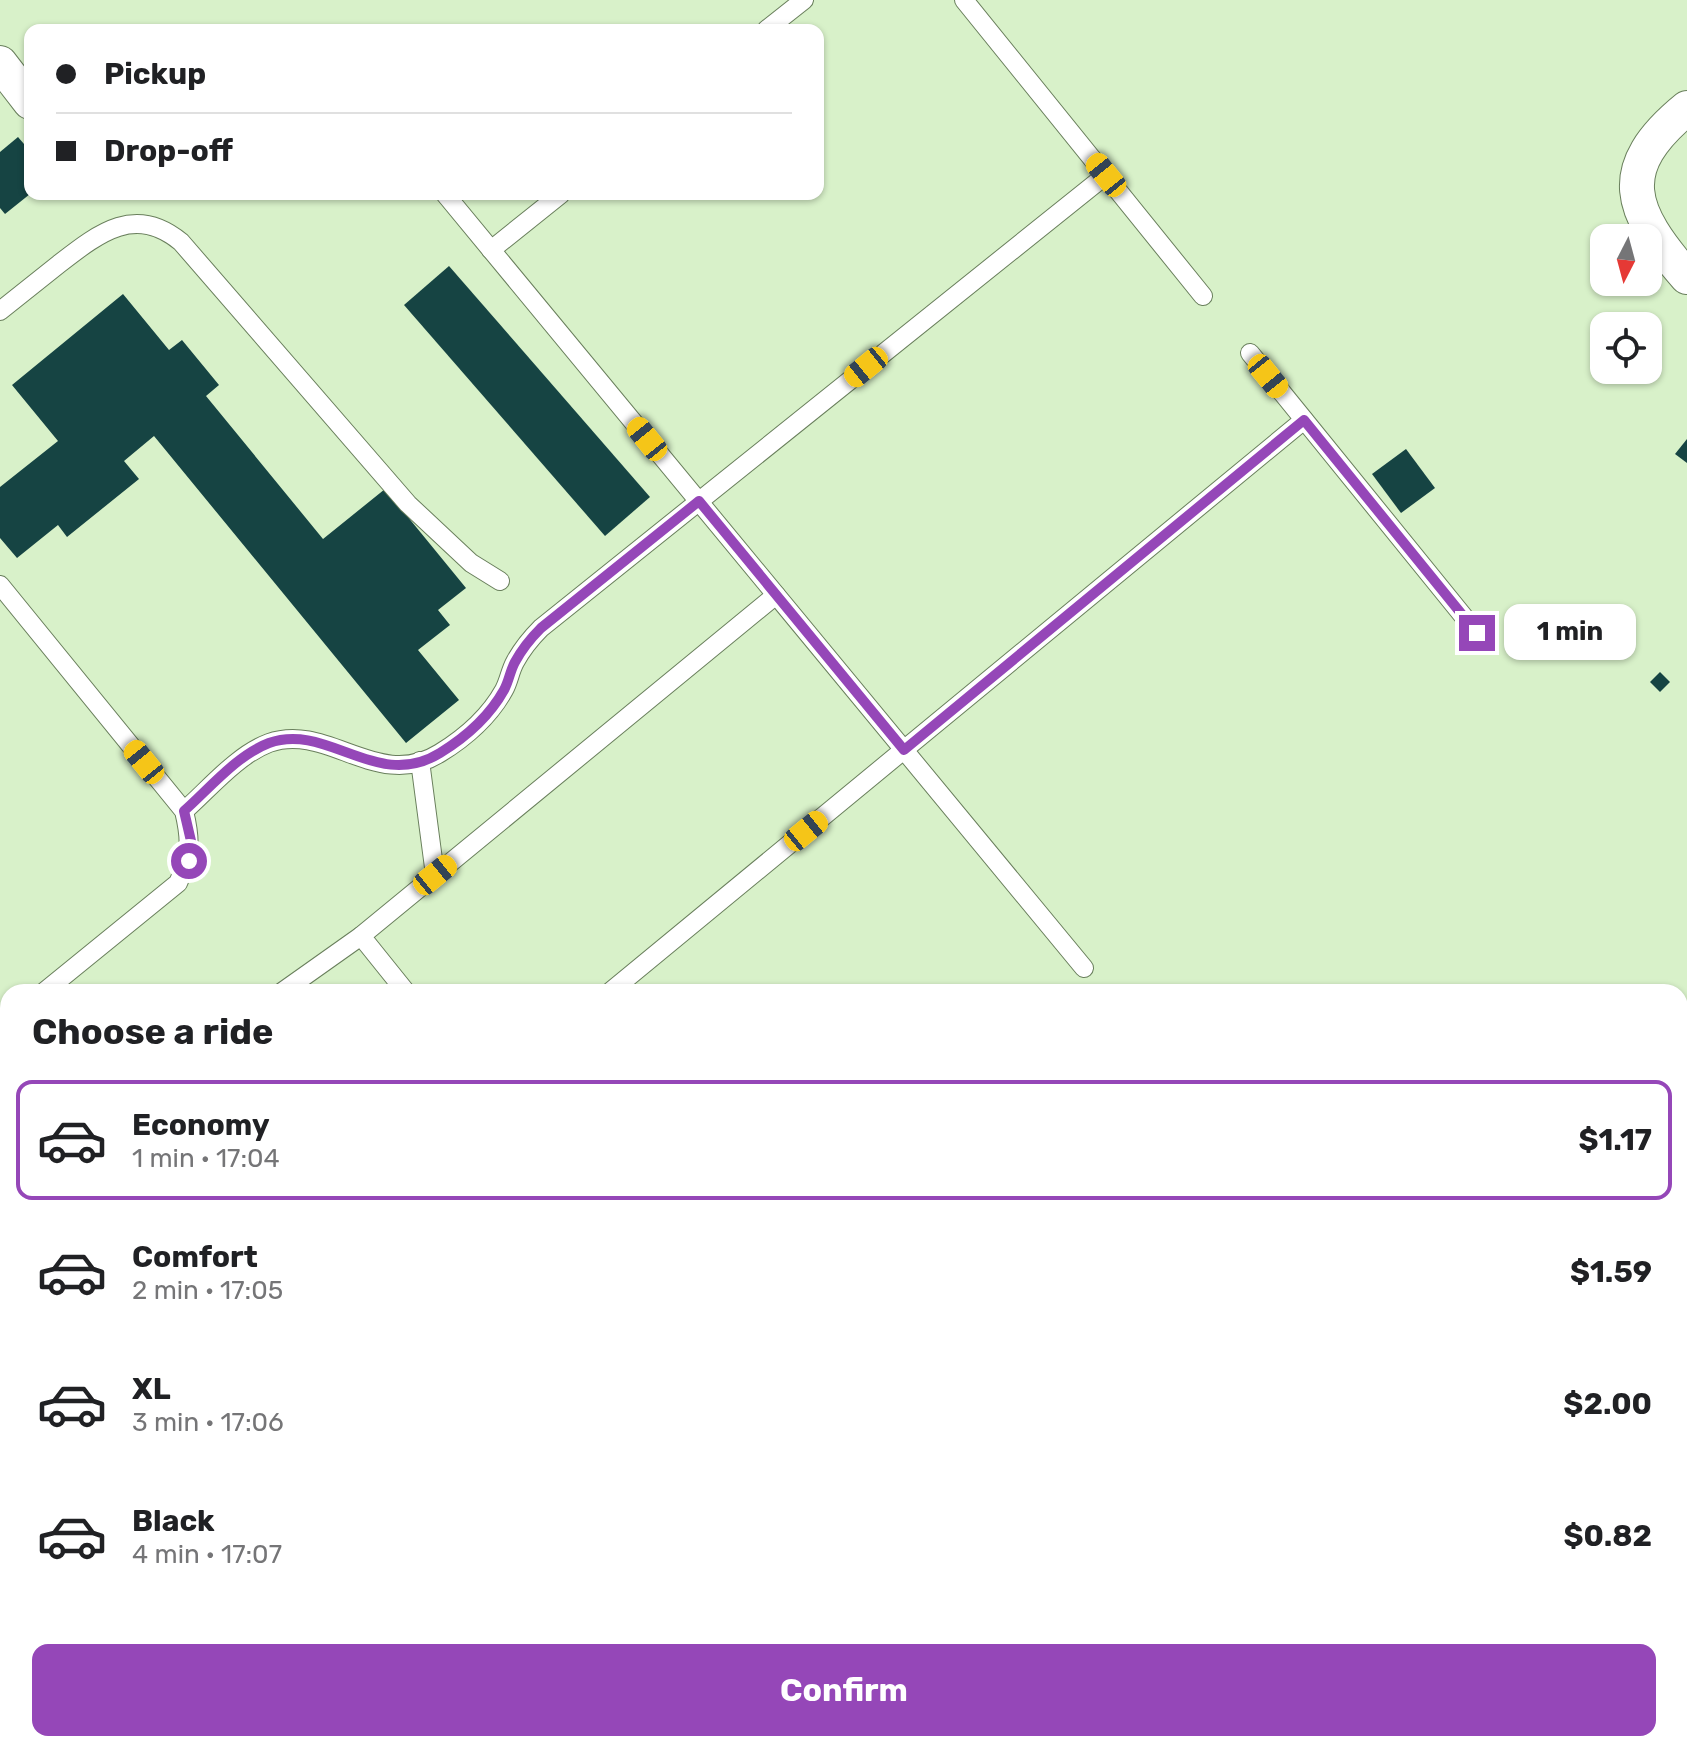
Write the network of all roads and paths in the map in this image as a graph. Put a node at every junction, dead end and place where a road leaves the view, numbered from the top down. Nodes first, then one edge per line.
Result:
1 (804, 0) edge
2 (964, 0) edge
3 (774, 24) edge
4 (0, 63) edge
5 (24, 94) edge
6 (1687, 108) edge
7 (1106, 175) junction
8 (450, 200) edge
9 (554, 200) edge
10 (491, 250) junction
11 (1687, 277) edge
12 (1203, 296) dead end
13 (0, 311) edge
14 (1250, 353) dead end
15 (1304, 420) junction
16 (699, 501) junction
17 (500, 581) dead end
18 (0, 585) edge
19 (776, 595) junction
20 (1477, 633) dead end
21 (904, 750) junction
22 (420, 761) junction
23 (184, 811) junction
24 (435, 875) junction
25 (361, 936) junction
26 (1084, 968) dead end
27 (54, 984) edge
28 (293, 984) edge
29 (400, 984) edge
30 (620, 984) edge

1 - 3 lane
2 - 7 lane
4 - 5 street
6 - 11 street
7 - 12 lane
7 - 16 lane
8 - 10 lane
9 - 10 lane
10 - 16 lane
13 - 17 lane
14 - 15 lane
15 - 20 lane
15 - 21 lane
16 - 19 lane
16 - 22 lane
18 - 23 lane
19 - 21 lane
19 - 24 lane
21 - 26 lane
21 - 30 lane
22 - 23 lane
22 - 24 lane
23 - 27 lane
24 - 25 lane
25 - 28 lane
25 - 29 lane

